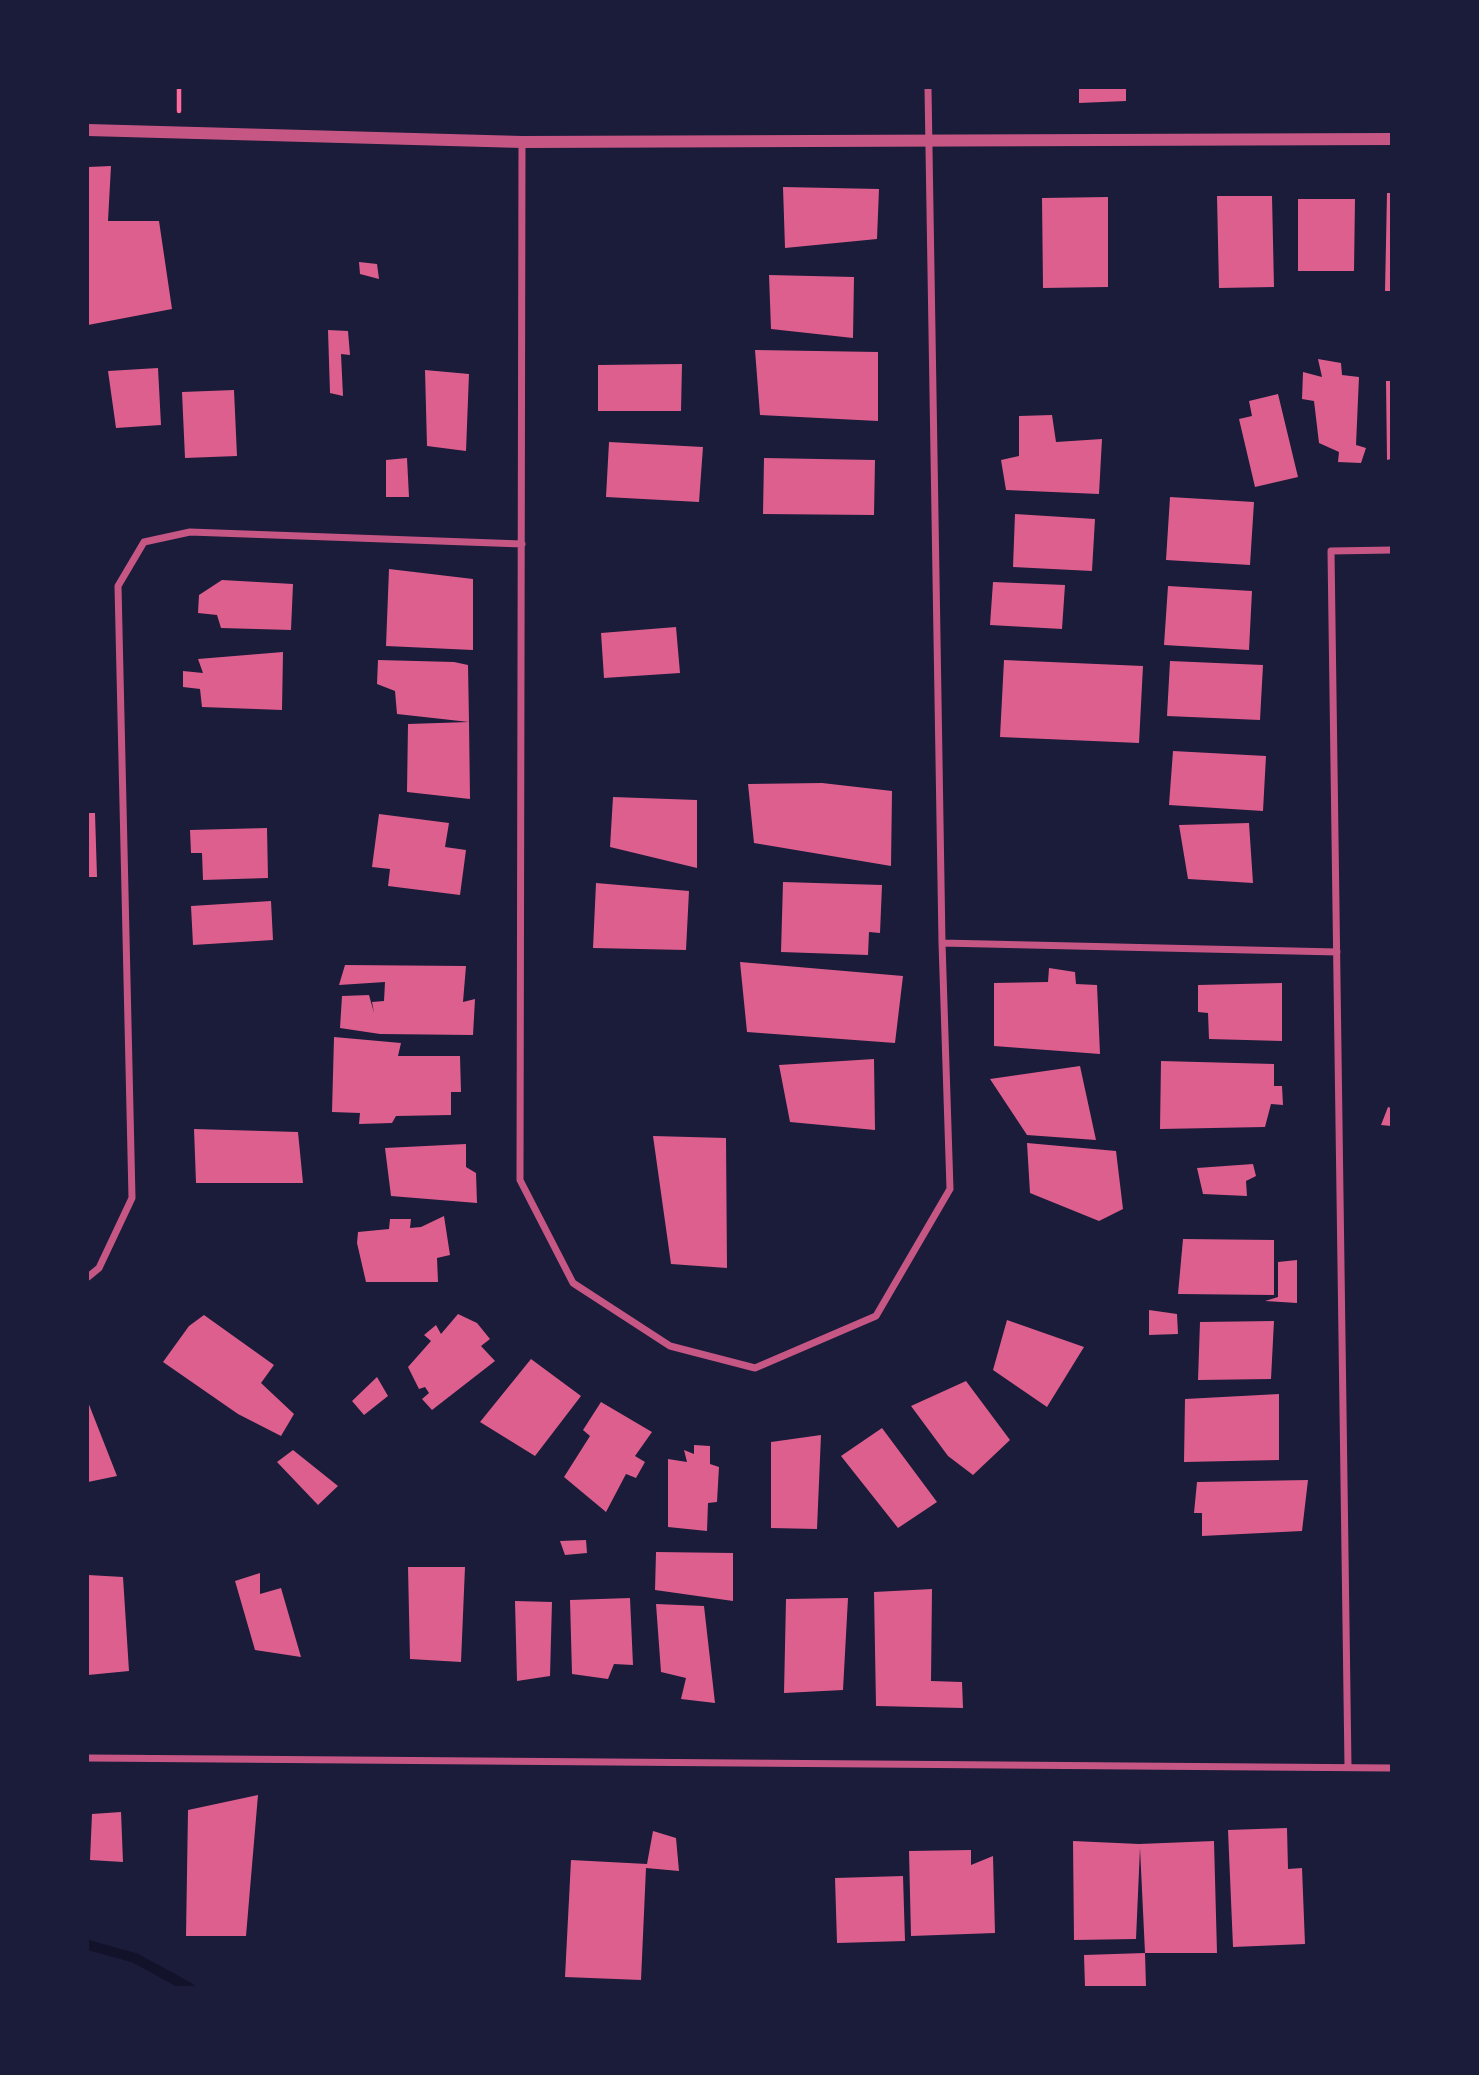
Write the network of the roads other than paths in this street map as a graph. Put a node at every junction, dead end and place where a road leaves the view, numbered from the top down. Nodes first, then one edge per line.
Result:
1 (928, 88) edge
2 (88, 130) edge
3 (1391, 139) edge
4 (931, 140) junction
5 (522, 142) junction
6 (522, 544) junction
7 (1391, 550) edge
8 (942, 943) junction
9 (1336, 952) junction
10 (88, 1277) edge
11 (88, 1758) edge
12 (1348, 1767) junction
13 (1391, 1768) edge

1 - 4 street
2 - 5 street
3 - 4 street
4 - 5 street
4 - 8 street
5 - 6 street
6 - 8 street
6 - 10 street
7 - 9 street
8 - 9 street
9 - 12 street
11 - 12 street
12 - 13 street

